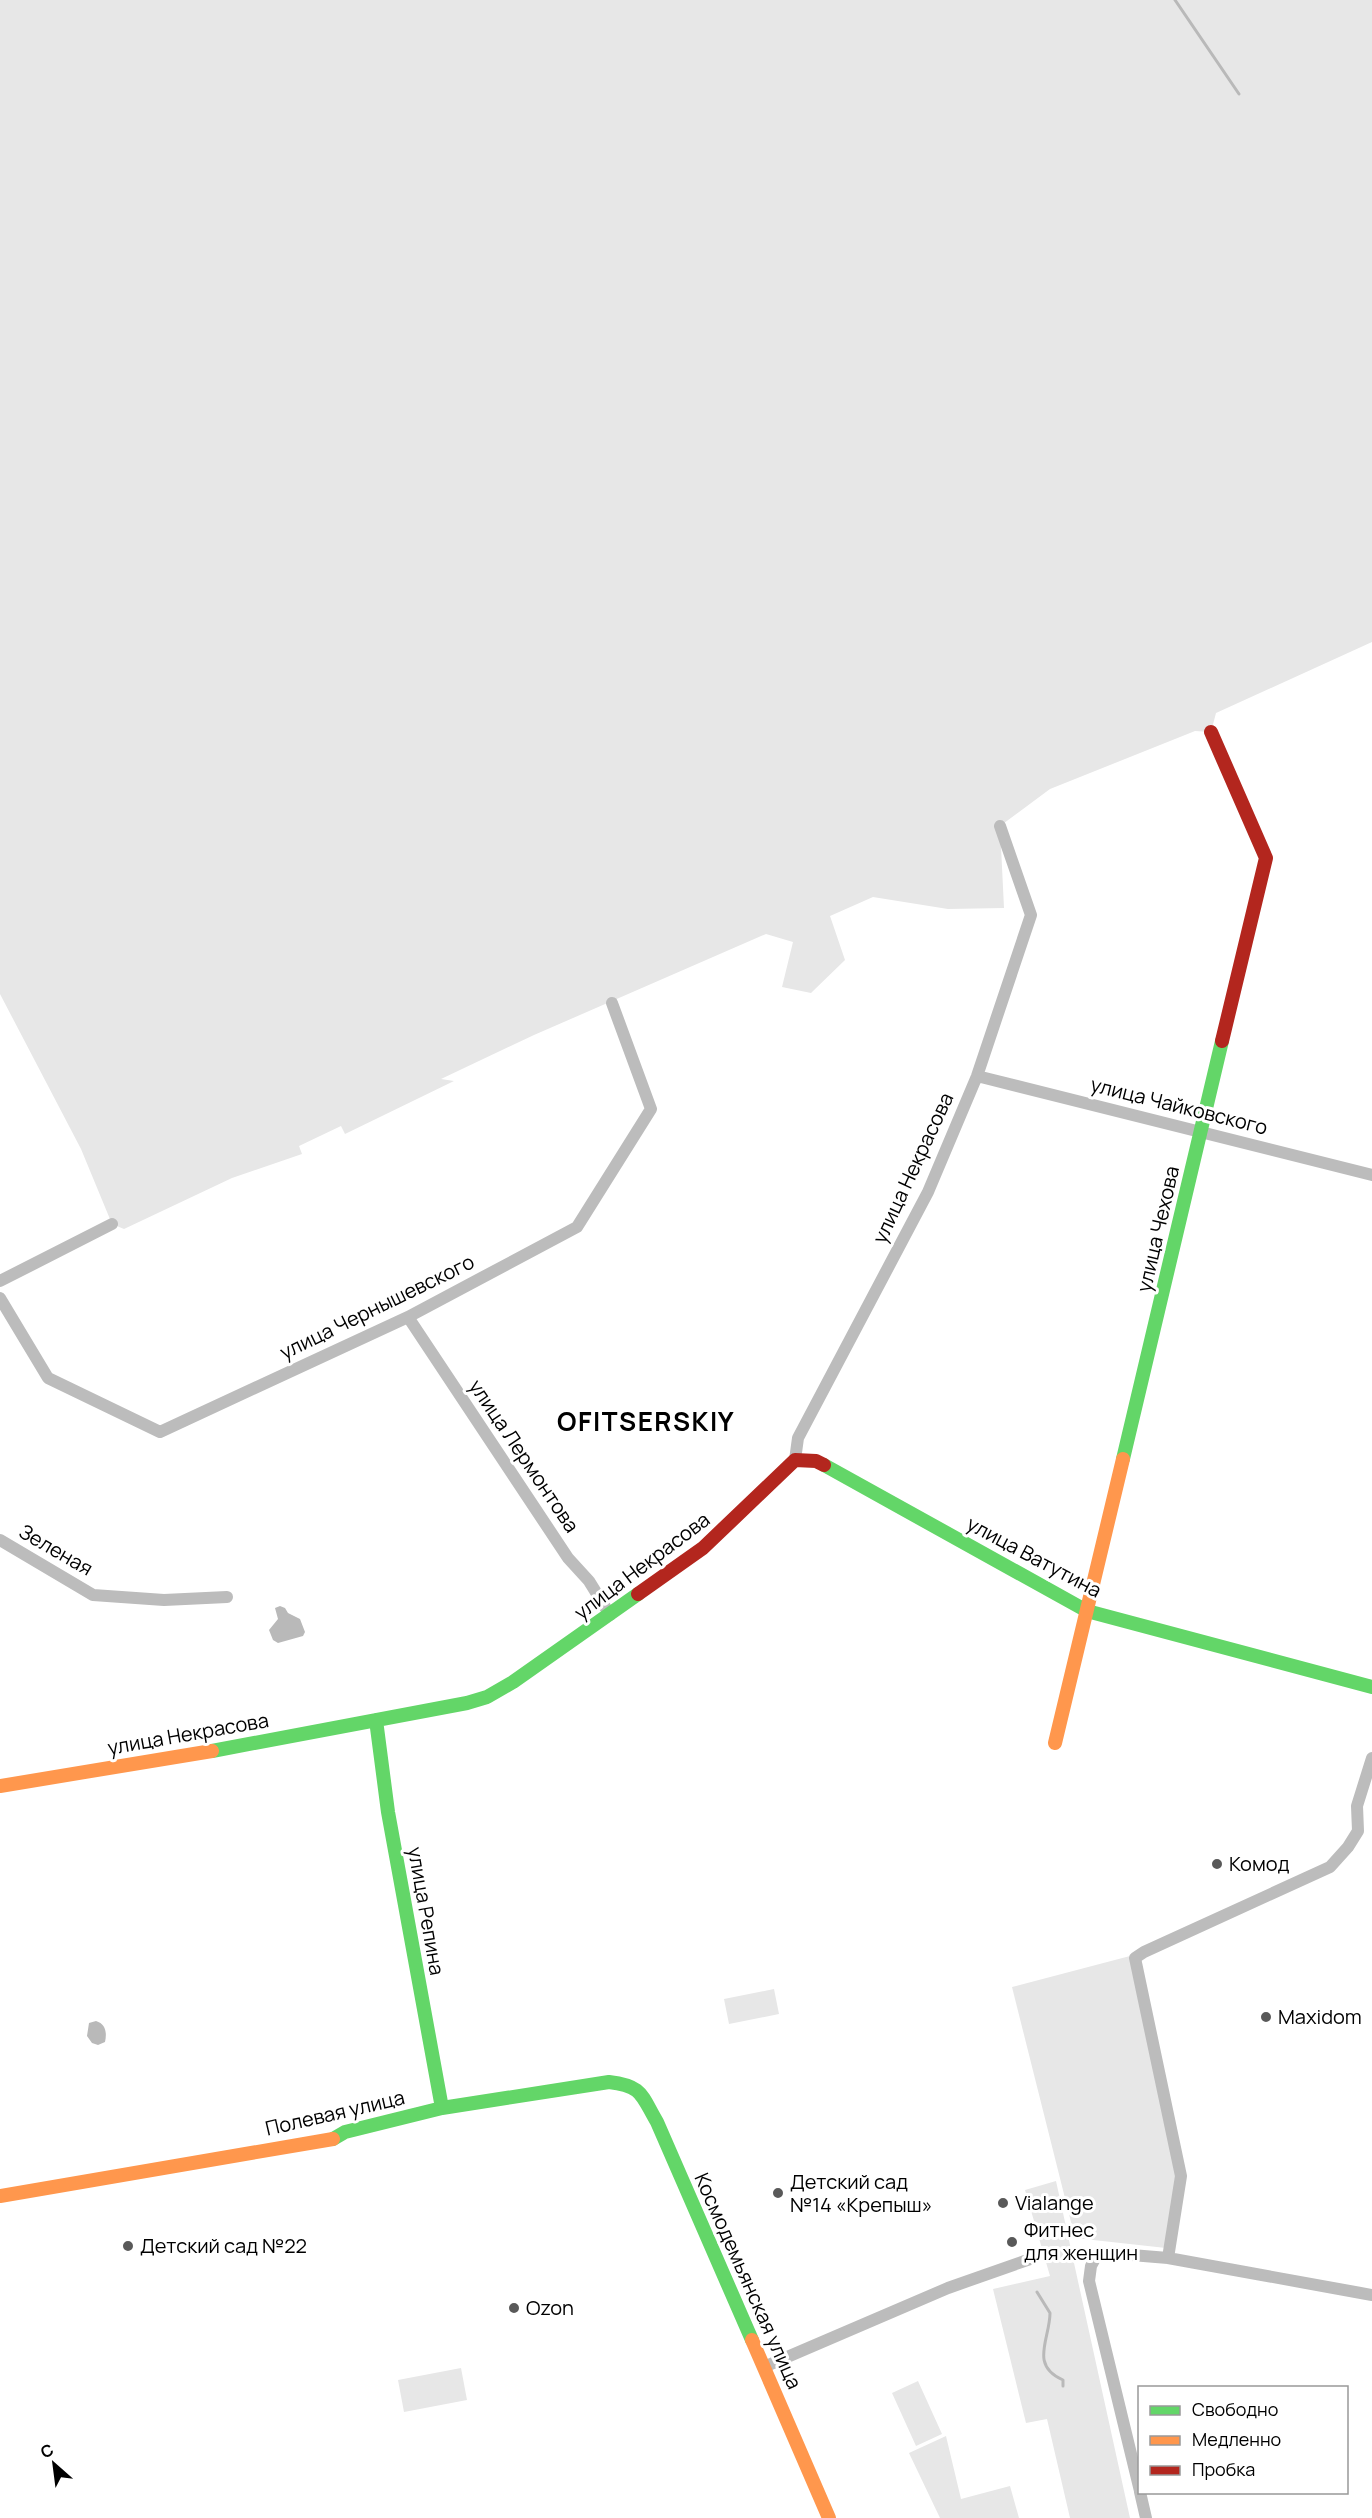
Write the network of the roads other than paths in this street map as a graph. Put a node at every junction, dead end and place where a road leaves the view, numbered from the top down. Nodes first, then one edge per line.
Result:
1 (1211, 732) dead end
2 (1000, 826) dead end
3 (612, 1003) dead end
4 (977, 1076) junction
5 (1201, 1131) junction
6 (1372, 1175) edge
7 (112, 1224) dead end
8 (0, 1281) edge
9 (0, 1298) edge
10 (408, 1317) junction
11 (795, 1460) junction
12 (0, 1540) edge
13 (227, 1597) dead end
14 (1088, 1611) junction
15 (610, 1615) junction
16 (1372, 1687) edge
17 (376, 1720) junction
18 (1054, 1743) dead end
19 (1372, 1758) edge
20 (0, 1786) edge
21 (609, 2082) joint
22 (442, 2108) junction
23 (0, 2196) edge
24 (1168, 2258) junction
25 (1033, 2259) dead end
26 (1372, 2295) edge
27 (764, 2367) junction
28 (1138, 2484) edge
29 (1140, 2494) edge
30 (829, 2518) edge
31 (1146, 2518) edge

1 - 5 street, улица Чехова
2 - 4 street, улица Некрасова
3 - 10 street, улица Чернышевского
4 - 5 street, улица Чайковского
4 - 11 street, улица Некрасова
5 - 6 street, улица Чайковского
5 - 14 street, улица Чехова
7 - 8 street
9 - 10 street, улица Чернышевского
10 - 15 street, улица Лермонтова
11 - 14 street, улица Ватутина
11 - 15 street, улица Некрасова
12 - 13 street, Зеленая
14 - 16 street, улица Ватутина
14 - 18 street, улица Чехова
15 - 17 street, улица Некрасова
17 - 20 street, улица Некрасова
17 - 22 street, улица Репина
19 - 24 street
21 - 22 street, Полевая улица
21 - 27 street, Космодемьянская улица
22 - 23 street, Полевая улица
24 - 26 street
24 - 28 street
25 - 27 street
27 - 30 street, Космодемьянская улица
29 - 31 street

